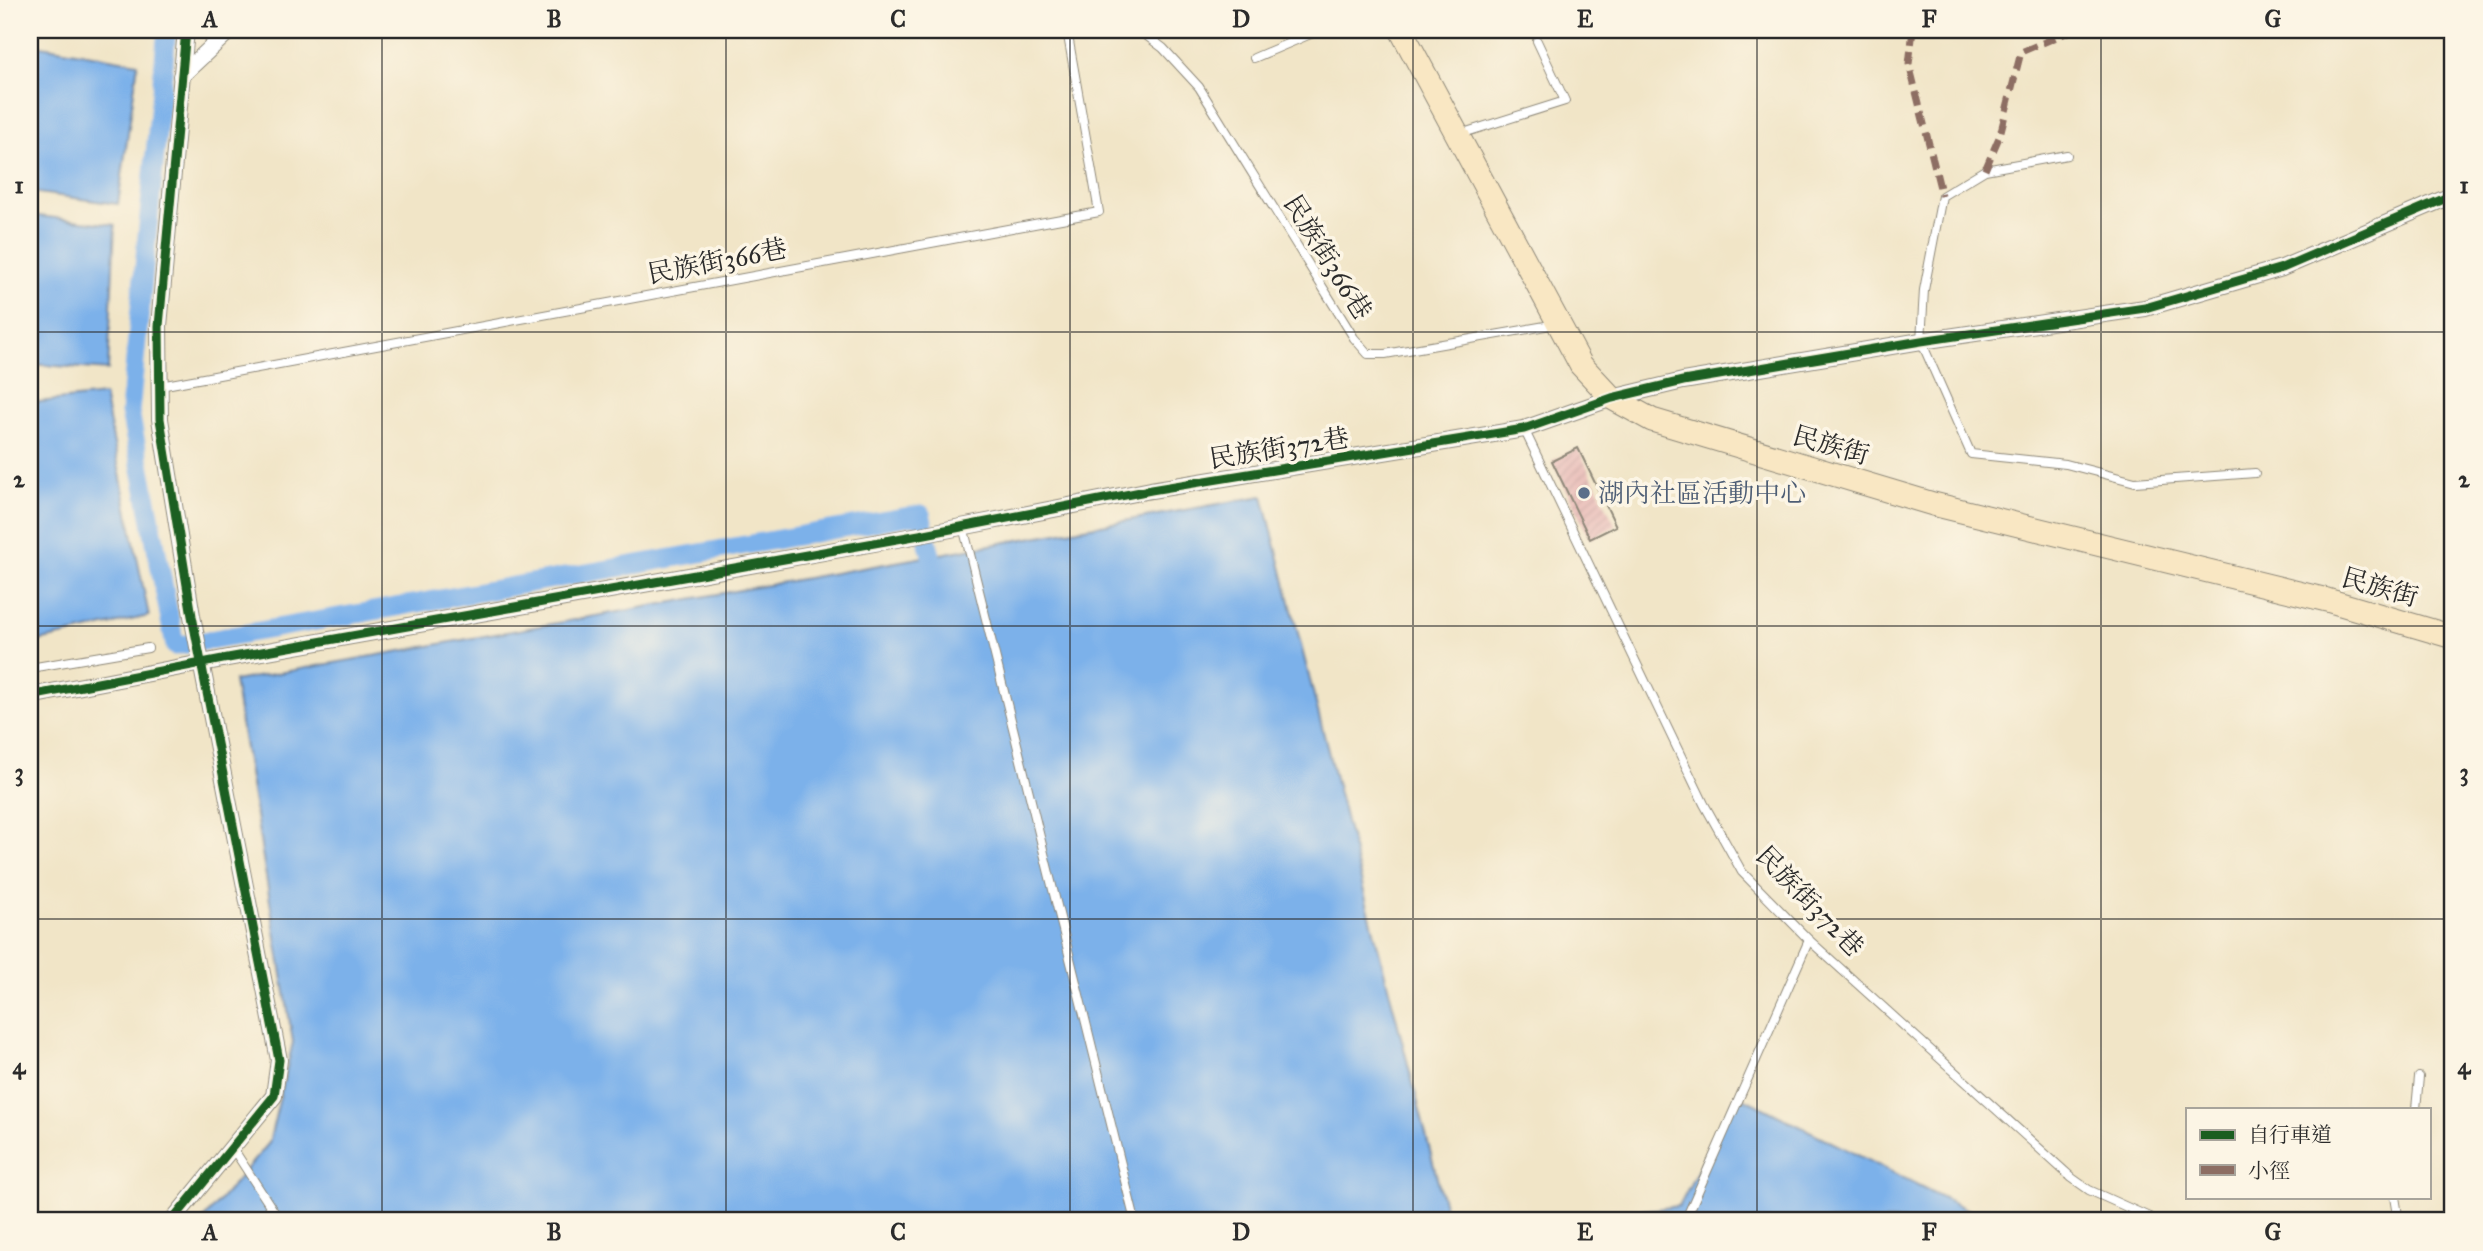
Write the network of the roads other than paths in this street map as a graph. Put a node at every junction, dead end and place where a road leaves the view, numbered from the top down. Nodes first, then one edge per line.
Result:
1 (186, 30) edge
2 (230, 30) edge
3 (1066, 30) edge
4 (1139, 30) edge
5 (1320, 30) edge
6 (1401, 30) edge
7 (1537, 41) dead end
8 (1254, 58) dead end
9 (181, 76) junction
10 (1457, 135) junction
11 (2067, 155) dead end
12 (2453, 195) edge
13 (1557, 324) junction
14 (1921, 341) junction
15 (160, 386) junction
16 (1612, 398) junction
17 (1524, 429) junction
18 (2255, 473) dead end
19 (956, 528) junction
20 (2453, 637) edge
21 (148, 648) dead end
22 (202, 664) junction
23 (30, 668) edge
24 (30, 696) edge
25 (1809, 940) junction
26 (2419, 1077) dead end
27 (2416, 1108) edge
28 (231, 1147) junction
29 (2395, 1198) edge
30 (172, 1221) edge
31 (280, 1221) edge
32 (1135, 1221) edge
33 (1685, 1221) edge
34 (2158, 1221) edge
35 (2399, 1221) edge

1 - 9 street
2 - 9 street
3 - 15 lane, 民族街366巷
4 - 13 lane, 民族街366巷
5 - 8 lane
6 - 10 street, 民族街
7 - 10 lane
9 - 15 street
10 - 13 street, 民族街
11 - 14 lane
12 - 14 street, 民族街372巷
13 - 16 street, 民族街
14 - 16 street, 民族街372巷
14 - 18 lane
15 - 22 street
16 - 17 street, 民族街372巷
16 - 20 street, 民族街
17 - 19 street, 民族街372巷
17 - 25 lane, 民族街372巷
19 - 22 street, 民族街372巷
19 - 32 lane
21 - 23 lane
22 - 24 street, 民族街372巷
22 - 28 street
25 - 33 lane
25 - 34 lane, 民族街372巷
26 - 27 lane
28 - 30 street
28 - 31 lane
29 - 35 lane

